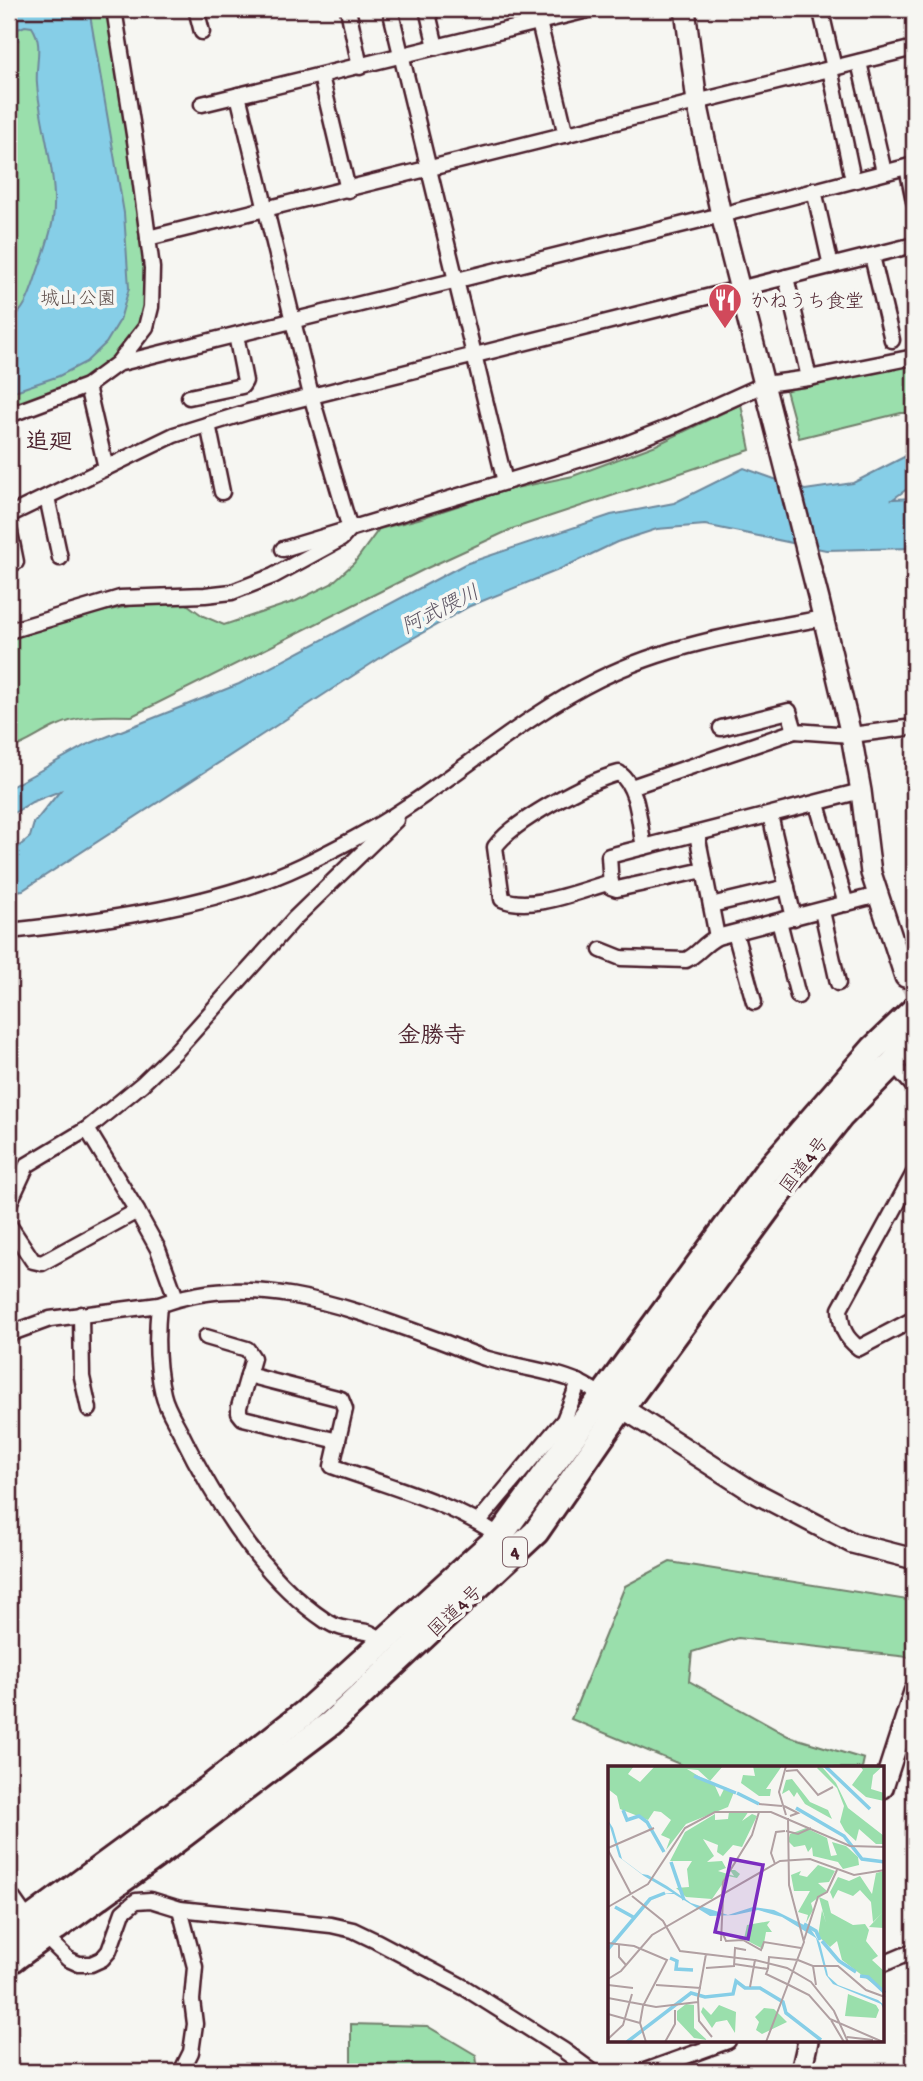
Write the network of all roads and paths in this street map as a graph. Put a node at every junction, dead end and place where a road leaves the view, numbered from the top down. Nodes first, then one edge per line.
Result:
1 (114, 9) edge
2 (196, 9) edge
3 (348, 9) edge
4 (390, 9) edge
5 (427, 9) edge
6 (592, 9) edge
7 (685, 9) edge
8 (574, 11) edge
9 (822, 16) dead end
10 (539, 22) junction
11 (202, 32) dead end
12 (436, 47) junction
13 (914, 48) edge
14 (401, 55) junction
15 (859, 62) junction
16 (360, 67) junction
17 (832, 69) junction
18 (321, 76) junction
19 (239, 96) junction
20 (697, 102) junction
21 (202, 104) dead end
22 (566, 135) junction
23 (911, 166) edge
24 (429, 169) junction
25 (884, 172) junction
26 (853, 180) junction
27 (348, 190) junction
28 (814, 190) junction
29 (914, 201) edge
30 (267, 210) junction
31 (721, 215) junction
32 (148, 238) junction
33 (914, 245) edge
34 (872, 256) junction
35 (831, 266) junction
36 (786, 277) junction
37 (456, 279) junction
38 (741, 288) junction
39 (294, 320) junction
40 (236, 335) junction
41 (892, 340) dead end
42 (474, 355) junction
43 (914, 357) edge
44 (117, 364) junction
45 (810, 378) junction
46 (88, 386) junction
47 (767, 390) junction
48 (311, 395) junction
49 (189, 397) dead end
50 (9, 415) edge
51 (208, 424) junction
52 (106, 468) junction
53 (505, 482) junction
54 (222, 492) dead end
55 (47, 497) junction
56 (9, 515) edge
57 (9, 527) edge
58 (350, 529) junction
59 (283, 549) dead end
60 (60, 558) dead end
61 (16, 562) dead end
62 (821, 609) junction
63 (9, 631) edge
64 (914, 727) edge
65 (721, 728) dead end
66 (795, 731) junction
67 (850, 735) junction
68 (631, 787) junction
69 (861, 791) junction
70 (817, 804) junction
71 (403, 809) junction
72 (770, 815) junction
73 (697, 834) junction
74 (644, 847) junction
75 (704, 870) junction
76 (611, 882) junction
77 (787, 887) junction
78 (878, 895) junction
79 (846, 904) junction
80 (711, 905) junction
81 (822, 911) junction
82 (794, 918) junction
83 (779, 922) junction
84 (9, 931) edge
85 (735, 933) junction
86 (717, 937) junction
87 (601, 950) dead end
88 (905, 977) tunnel mouth
89 (838, 983) dead end
90 (798, 996) dead end
91 (754, 1002) dead end
92 (914, 1010) edge
93 (914, 1037) edge
94 (893, 1063) junction
95 (914, 1087) edge
96 (87, 1129) junction
97 (914, 1173) edge
98 (9, 1204) edge
99 (137, 1211) junction
100 (9, 1226) edge
101 (176, 1298) junction
102 (159, 1304) junction
103 (82, 1314) junction
104 (914, 1319) edge
105 (9, 1334) edge
106 (206, 1337) dead end
107 (248, 1376) junction
108 (579, 1382) junction
109 (613, 1401) junction
110 (89, 1409) dead end
111 (338, 1441) junction
112 (479, 1521) junction
113 (500, 1536) junction
114 (914, 1559) edge
115 (385, 1642) junction
116 (914, 1692) edge
117 (884, 1785) edge
118 (9, 1893) edge
119 (180, 1909) junction
120 (27, 1930) edge
121 (914, 1951) edge
122 (9, 1962) edge
123 (884, 1964) edge
124 (725, 2042) edge
125 (808, 2042) edge
126 (181, 2072) edge
127 (591, 2072) edge
128 (642, 2072) edge
129 (802, 2072) edge

1 - 32 street
2 - 11 street
3 - 16 street
4 - 14 street
5 - 12 street
6 - 8 street
7 - 20 street
8 - 10 street
9 - 17 street
10 - 12 street
10 - 22 street
12 - 14 street
13 - 15 street
14 - 16 street
14 - 24 street
15 - 17 street
15 - 25 street
16 - 18 street
17 - 20 street
17 - 26 street
18 - 19 street
18 - 27 street
19 - 21 street
19 - 30 street
20 - 22 street
20 - 31 street
22 - 24 street
23 - 25 street
23 - 29 street
24 - 27 street
24 - 37 street
25 - 26 street
26 - 28 street
27 - 30 street
28 - 31 street
28 - 35 street
30 - 32 street
30 - 39 street
31 - 37 street
31 - 38 street
32 - 44 street
33 - 34 street
34 - 35 street
34 - 41 street
35 - 36 street
36 - 38 street
36 - 45 street
37 - 39 street
37 - 42 street
38 - 42 street
38 - 47 street
39 - 40 street
39 - 48 street
40 - 44 street
40 - 49 street
42 - 48 street
42 - 53 street
43 - 45 street
44 - 46 street
45 - 47 street
46 - 50 street
46 - 52 street
47 - 53 street
47 - 62 street
48 - 51 street
48 - 58 street
51 - 52 street
51 - 54 street
52 - 55 street
53 - 58 street
55 - 56 street
55 - 60 street
57 - 61 street
58 - 59 street
58 - 63 street
62 - 67 street
62 - 71 street
64 - 67 street
65 - 66 street
66 - 67 street
66 - 68 street
67 - 69 street
68 - 74 street
68 - 76 street
69 - 70 street
69 - 78 street
70 - 72 street
70 - 79 street
71 - 84 street
71 - 96 street
72 - 73 street
72 - 77 street
73 - 74 street
73 - 75 street
74 - 76 street
75 - 76 street
75 - 80 street
77 - 80 street
77 - 82 street
78 - 79 street
78 - 88 street
79 - 81 street
80 - 86 street
81 - 82 street
81 - 89 street
82 - 83 street
83 - 85 street
83 - 90 street
85 - 86 street
85 - 91 street
86 - 87 street
92 - 109 highway, 国道4号 / 4
93 - 94 highway, 国道4号 / 4
94 - 95 street
94 - 109 highway, 国道4号 / 4
96 - 98 street
96 - 99 street
97 - 104 street
99 - 100 street
99 - 101 street
101 - 102 street
101 - 108 street
102 - 103 street
102 - 115 street
103 - 105 street
103 - 110 street
106 - 107 street
107 - 111 street
107 - 111 street
108 - 109 street
108 - 112 street
109 - 113 highway, 国道4号 / 4
109 - 114 street
109 - 120 highway, 国道4号 / 4
111 - 112 street
112 - 113 street
113 - 115 highway, 国道4号 / 4
115 - 120 highway, 国道4号 / 4
116 - 117 street
118 - 120 street
119 - 120 street
119 - 126 street
119 - 127 street
120 - 122 highway, 国道4号 / 4
121 - 123 street
124 - 128 street
125 - 129 street

